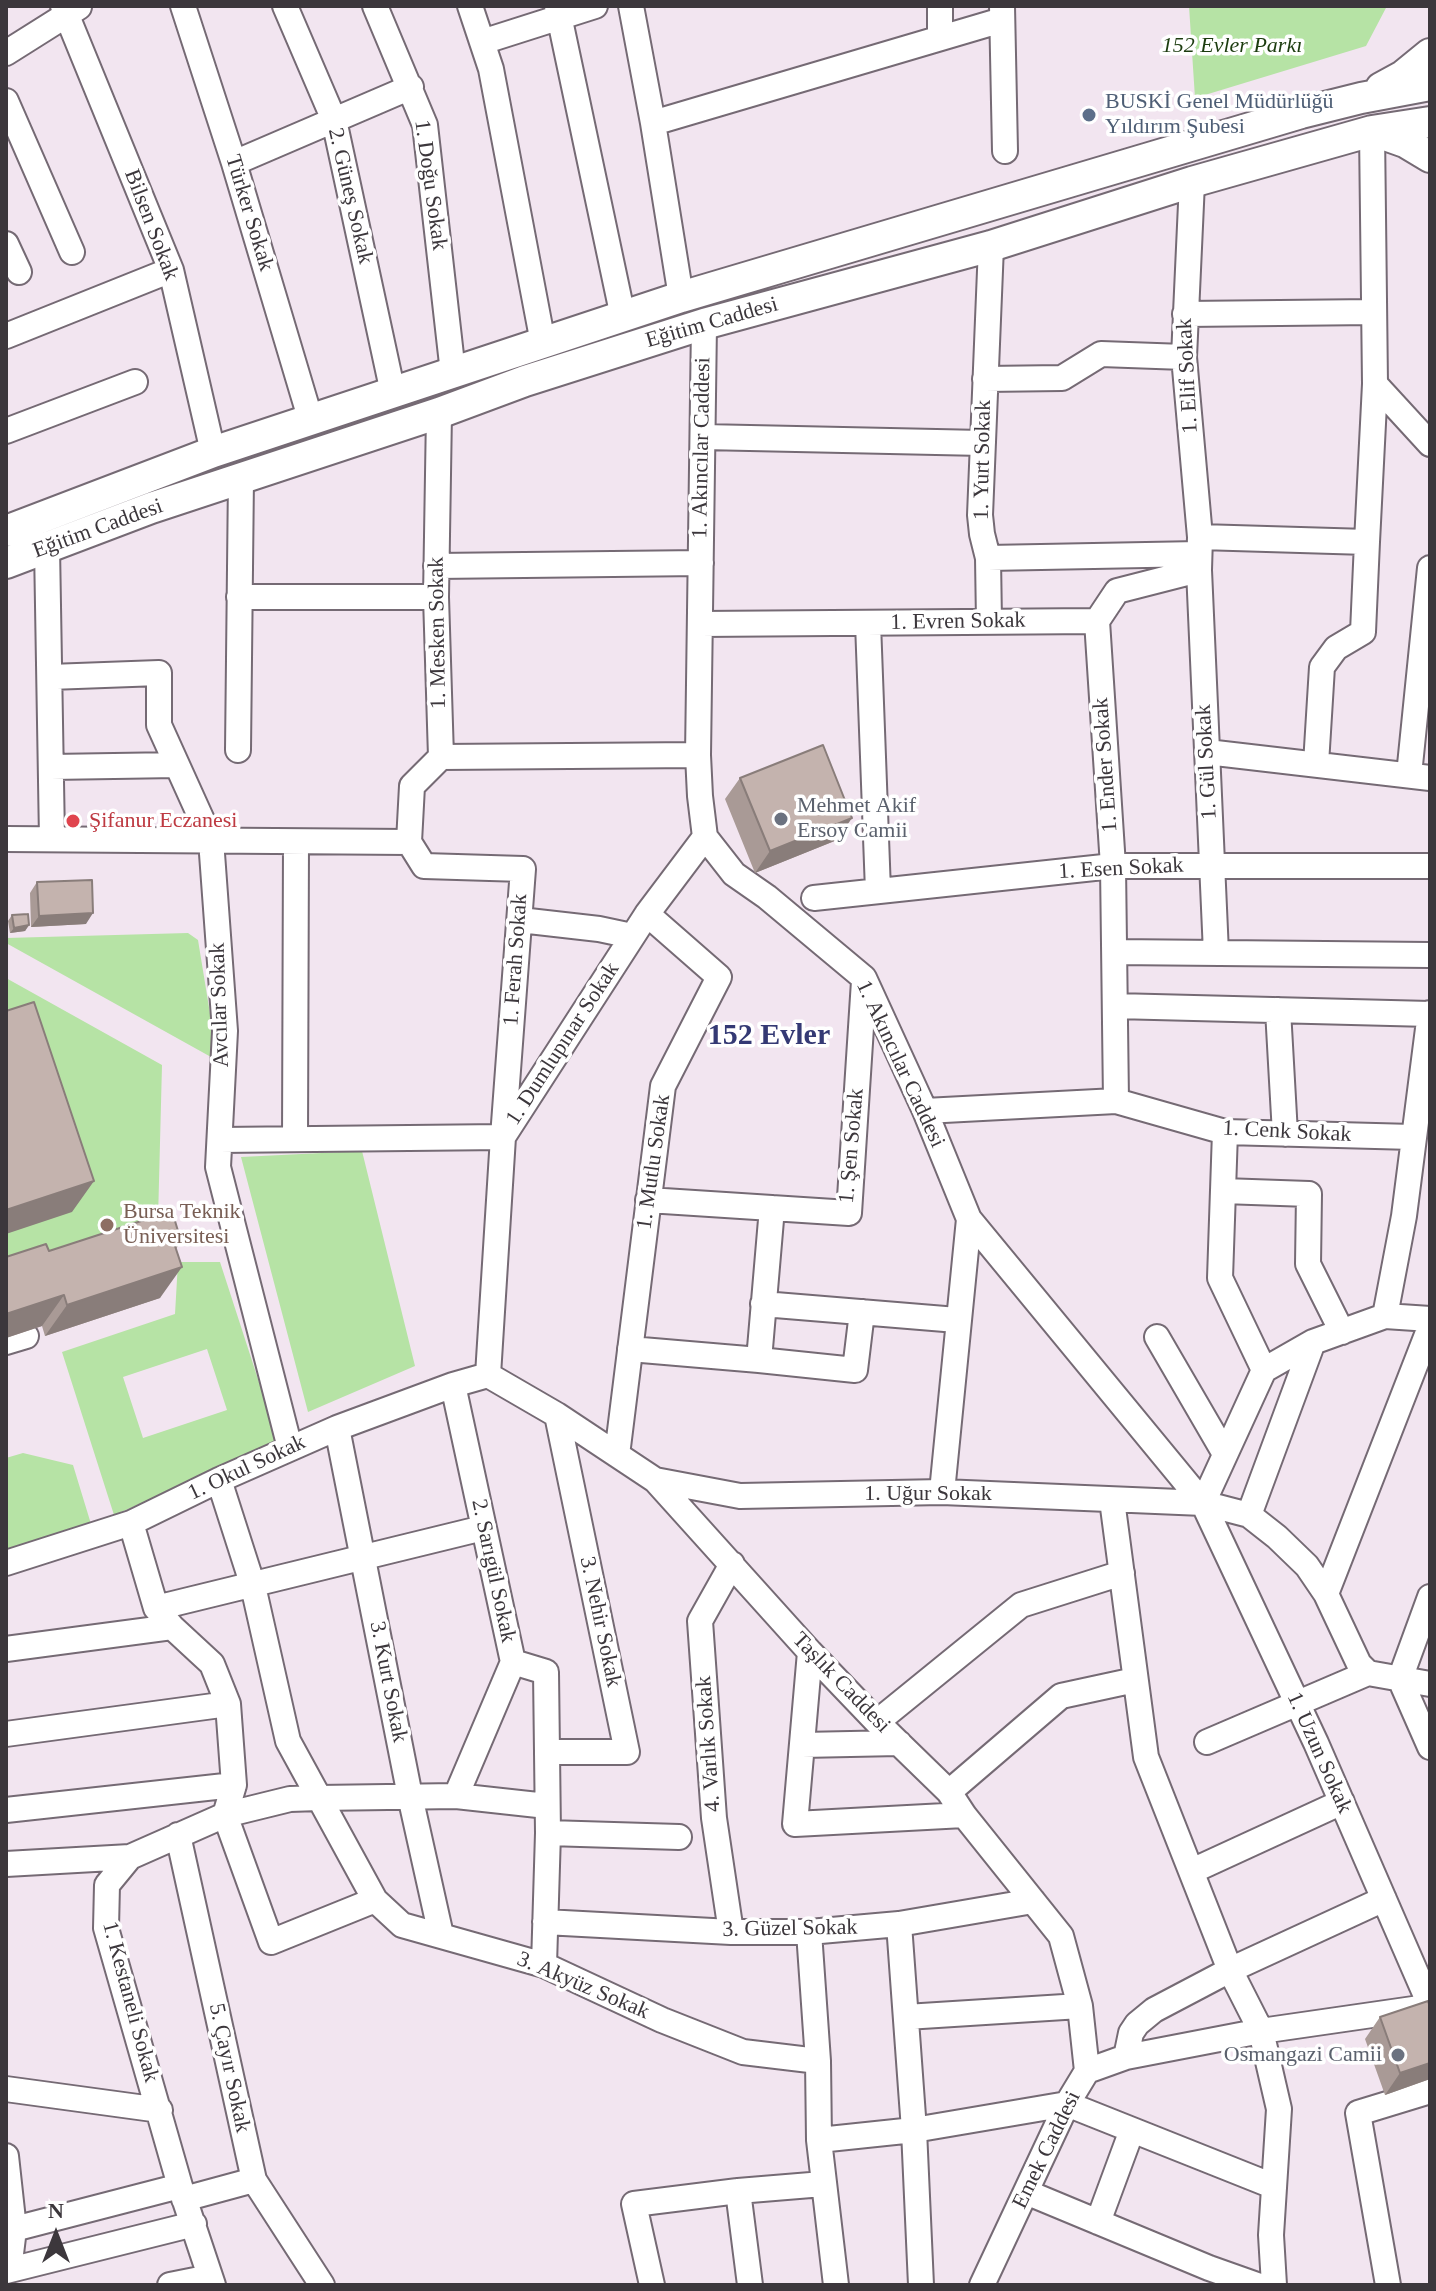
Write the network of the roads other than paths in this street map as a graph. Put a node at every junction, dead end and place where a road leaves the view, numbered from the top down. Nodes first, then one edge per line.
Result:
1 (183, 6) edge
2 (285, 6) edge
3 (375, 6) edge
4 (470, 6) edge
5 (595, 6) edge
6 (631, 6) edge
7 (940, 6) edge
8 (71, 9) edge
9 (559, 11) edge
10 (1002, 13) edge
11 (940, 38) junction
12 (482, 42) junction
13 (6, 53) edge
14 (1430, 54) edge
15 (1430, 85) edge
16 (411, 87) junction
17 (1361, 98) junction
18 (6, 101) edge
19 (334, 120) junction
20 (1430, 122) edge
21 (653, 123) junction
22 (1372, 131) junction
23 (1005, 151) dead end
24 (1430, 157) edge
25 (234, 163) junction
26 (1192, 182) junction
27 (6, 244) edge
28 (991, 246) junction
29 (72, 252) dead end
30 (171, 270) junction
31 (19, 272) dead end
32 (681, 297) junction
33 (1374, 312) junction
34 (1185, 314) junction
35 (623, 317) junction
36 (704, 324) junction
37 (6, 336) edge
38 (543, 343) junction
39 (1184, 357) junction
40 (453, 373) junction
41 (985, 379) junction
42 (135, 382) dead end
43 (1375, 384) junction
44 (393, 393) junction
45 (439, 413) junction
46 (311, 421) junction
47 (6, 431) edge
48 (703, 437) junction
49 (983, 443) junction
50 (1430, 444) edge
51 (213, 452) junction
52 (241, 477) junction
53 (6, 531) edge
54 (1367, 542) junction
55 (47, 547) junction
56 (1199, 554) junction
57 (988, 558) junction
58 (6, 563) edge
59 (701, 563) junction
60 (436, 566) junction
61 (1430, 568) edge
62 (239, 597) junction
63 (436, 597) junction
64 (1097, 621) junction
65 (989, 622) junction
66 (868, 623) junction
67 (700, 624) junction
68 (50, 677) junction
69 (238, 750) dead end
70 (1207, 752) junction
71 (698, 755) junction
72 (441, 757) junction
73 (1316, 764) junction
74 (177, 765) junction
75 (51, 767) junction
76 (1420, 776) edge
77 (705, 837) junction
78 (6, 839) edge
79 (52, 839) junction
80 (211, 840) junction
81 (296, 842) junction
82 (409, 842) junction
83 (1113, 866) junction
84 (1212, 866) junction
85 (1430, 866) edge
86 (878, 891) junction
87 (814, 898) dead end
88 (647, 914) junction
89 (520, 920) junction
90 (632, 936) junction
91 (1115, 952) junction
92 (1216, 953) junction
93 (1430, 955) edge
94 (864, 978) junction
95 (1115, 1006) junction
96 (1278, 1010) junction
97 (1430, 1013) edge
98 (1116, 1101) junction
99 (925, 1111) junction
100 (1419, 1125) edge
101 (1225, 1132) junction
102 (1285, 1134) junction
103 (503, 1137) junction
104 (295, 1139) junction
105 (220, 1140) junction
106 (1223, 1191) junction
107 (648, 1200) junction
108 (772, 1208) junction
109 (969, 1219) junction
110 (763, 1304) junction
111 (862, 1312) junction
112 (1385, 1316) junction
113 (1430, 1319) edge
114 (957, 1320) junction
115 (1430, 1327) edge
116 (1342, 1332) junction
117 (1157, 1337) dead end
118 (1313, 1342) junction
119 (630, 1349) junction
120 (759, 1360) junction
121 (1264, 1370) junction
122 (488, 1375) junction
123 (453, 1385) junction
124 (557, 1415) junction
125 (337, 1428) junction
126 (290, 1448) junction
127 (1225, 1454) junction
128 (617, 1455) junction
129 (219, 1480) junction
130 (655, 1480) junction
131 (942, 1492) junction
132 (1112, 1500) junction
133 (1203, 1503) junction
134 (1249, 1515) junction
135 (131, 1523) junction
136 (483, 1528) junction
137 (364, 1558) junction
138 (6, 1563) edge
139 (732, 1564) junction
140 (1122, 1573) junction
141 (253, 1586) junction
142 (1326, 1594) junction
143 (1430, 1597) edge
144 (164, 1618) junction
145 (6, 1649) edge
146 (810, 1652) junction
147 (513, 1662) junction
148 (1368, 1673) junction
149 (1400, 1679) junction
150 (1135, 1680) junction
151 (1430, 1684) edge
152 (1297, 1703) junction
153 (228, 1704) junction
154 (877, 1722) junction
155 (6, 1734) edge
156 (1207, 1742) dead end
157 (899, 1743) junction
158 (802, 1745) junction
159 (1430, 1747) edge
160 (548, 1752) junction
161 (234, 1785) junction
162 (949, 1792) junction
163 (410, 1796) junction
164 (456, 1796) junction
165 (319, 1798) junction
166 (1342, 1802) junction
167 (547, 1806) junction
168 (6, 1810) edge
169 (225, 1815) junction
170 (964, 1815) junction
171 (548, 1833) junction
172 (178, 1835) junction
173 (679, 1837) dead end
174 (130, 1857) junction
175 (6, 1864) edge
176 (1192, 1871) junction
177 (1384, 1899) junction
178 (375, 1900) junction
179 (1033, 1901) junction
180 (545, 1922) junction
181 (899, 1924) junction
182 (731, 1932) junction
183 (809, 1932) junction
184 (441, 1935) junction
185 (544, 1965) junction
186 (1230, 1970) junction
187 (1080, 2006) junction
188 (1430, 2006) edge
189 (906, 2017) junction
190 (1261, 2031) junction
191 (1126, 2057) junction
192 (818, 2061) junction
193 (1087, 2071) junction
194 (6, 2089) edge
195 (1430, 2091) edge
196 (1067, 2104) junction
197 (160, 2110) junction
198 (914, 2130) junction
199 (1132, 2130) junction
200 (819, 2140) junction
201 (6, 2156) edge
202 (254, 2180) junction
203 (823, 2184) junction
204 (1273, 2186) junction
205 (738, 2191) junction
206 (182, 2192) junction
207 (1026, 2192) junction
208 (1098, 2222) junction
209 (194, 2224) junction
210 (14, 2229) junction
211 (7, 2270) edge
212 (1206, 2277) edge
213 (211, 2281) edge
214 (991, 2283) edge
215 (170, 2285) edge
216 (322, 2285) edge
217 (652, 2285) edge
218 (750, 2285) edge
219 (836, 2285) edge
220 (921, 2285) edge
221 (1257, 2285) edge
222 (1274, 2285) edge
223 (1388, 2285) edge

1 - 25 street, Türker Sokak
2 - 19 street, 2. Güneş Sokak
3 - 16 street, 1. Doğu Sokak
4 - 12 street
5 - 9 street
6 - 21 street
7 - 11 street
8 - 13 street
8 - 30 street, Bilsen Sokak
9 - 12 street
9 - 35 street
10 - 11 street
10 - 23 street
11 - 21 street
12 - 38 street
14 - 17 main road
15 - 17 main road
16 - 19 street
16 - 40 street, 1. Doğu Sokak
17 - 32 main road, Eğitim Caddesi
18 - 29 street
19 - 25 street
19 - 44 street, 2. Güneş Sokak
20 - 22 main road, Eğitim Caddesi
21 - 32 street
22 - 24 main road
22 - 26 main road, Eğitim Caddesi
22 - 33 street
25 - 46 street, Türker Sokak
26 - 28 main road, Eğitim Caddesi
26 - 34 street, 1. Elif Sokak
27 - 31 street
28 - 36 main road, Eğitim Caddesi
28 - 41 street, 1. Yurt Sokak
30 - 37 street
30 - 51 street, Bilsen Sokak
32 - 35 main road, Eğitim Caddesi
33 - 34 street
33 - 43 street
34 - 39 street, 1. Elif Sokak
35 - 38 main road, Eğitim Caddesi
36 - 45 main road, Eğitim Caddesi
36 - 48 street, 1. Akıncılar Caddesi
38 - 40 main road, Eğitim Caddesi
39 - 41 street
39 - 56 street, 1. Elif Sokak
40 - 44 main road, Eğitim Caddesi
41 - 49 street, 1. Yurt Sokak
42 - 47 street
43 - 50 street
43 - 54 street
44 - 46 main road, Eğitim Caddesi
45 - 52 main road, Eğitim Caddesi
45 - 60 street, 1. Mesken Sokak
46 - 51 main road, Eğitim Caddesi
48 - 49 street
48 - 59 street, 1. Akıncılar Caddesi
49 - 57 street, 1. Yurt Sokak
51 - 53 main road, Eğitim Caddesi
52 - 55 main road, Eğitim Caddesi
52 - 62 street
54 - 56 street
54 - 73 street
55 - 58 main road, Eğitim Caddesi
55 - 68 street
56 - 57 street
56 - 64 street
56 - 70 street, 1. Gül Sokak
57 - 65 street, 1. Yurt Sokak
59 - 60 street
59 - 67 street, 1. Akıncılar Caddesi
60 - 63 street, 1. Mesken Sokak
61 - 76 street
62 - 63 street
62 - 69 street
63 - 72 street, 1. Mesken Sokak
64 - 65 street, 1. Evren Sokak
64 - 83 street, 1. Ender Sokak
65 - 66 street, 1. Evren Sokak
66 - 67 street, 1. Evren Sokak
66 - 86 street
67 - 71 street, 1. Akıncılar Caddesi
68 - 74 street, Avcılar Sokak
68 - 75 street
70 - 73 street
70 - 84 street, 1. Gül Sokak
71 - 72 street
71 - 77 street, 1. Akıncılar Caddesi
72 - 82 street
73 - 76 street
74 - 75 street
74 - 80 street, Avcılar Sokak
75 - 79 street
77 - 88 street, 1. Dumlupınar Sokak
77 - 94 street, 1. Akıncılar Caddesi
78 - 79 street
79 - 80 street
80 - 81 street
80 - 105 street, Avcılar Sokak
81 - 82 street
81 - 104 street
82 - 89 street, 1. Ferah Sokak
83 - 84 street, 1. Esen Sokak
83 - 86 street, 1. Esen Sokak
83 - 91 street, 1. Ender Sokak
84 - 85 street, 1. Esen Sokak
84 - 92 street, 1. Gül Sokak
86 - 87 street, 1. Esen Sokak
88 - 90 street, 1. Dumlupınar Sokak
88 - 107 street, 1. Mutlu Sokak
89 - 90 street
89 - 103 street, 1. Ferah Sokak
90 - 103 street, 1. Dumlupınar Sokak
91 - 92 street
91 - 95 street, 1. Ender Sokak
92 - 93 street
94 - 99 street, 1. Akıncılar Caddesi
94 - 108 street, 1. Şen Sokak
95 - 96 street
95 - 98 street, 1. Ender Sokak
96 - 97 street
96 - 102 street
97 - 100 street
98 - 99 street, 1. Cenk Sokak
98 - 101 street, 1. Cenk Sokak
99 - 109 street, 1. Akıncılar Caddesi
100 - 102 street, 1. Cenk Sokak
100 - 112 street
101 - 102 street, 1. Cenk Sokak
101 - 106 street
103 - 104 street
103 - 122 street, 1. Dumlupınar Sokak
104 - 105 street
105 - 126 street, Avcılar Sokak
106 - 116 street
106 - 121 street
107 - 108 street, 1. Şen Sokak
107 - 119 street, 1. Mutlu Sokak
108 - 110 street
109 - 114 street
109 - 133 street, 1. Akıncılar Caddesi
110 - 111 street
110 - 120 street
111 - 114 street
111 - 120 street
112 - 113 street
112 - 116 street
114 - 131 street
115 - 142 street
116 - 118 street
117 - 127 street
118 - 121 street
118 - 134 street
119 - 120 street
119 - 128 street, 1. Mutlu Sokak
121 - 127 street
122 - 123 street, 1. Okul Sokak
122 - 124 street, Taşlık Caddesi
123 - 125 street, 1. Okul Sokak
123 - 136 street, 2. Sarıgül Sokak
124 - 128 street, Taşlık Caddesi
124 - 160 street, 3. Nehir Sokak
125 - 126 street, 1. Okul Sokak
125 - 137 street, 3. Kurt Sokak
126 - 129 street, 1. Okul Sokak
127 - 133 street
128 - 130 street, Taşlık Caddesi
129 - 135 street, 1. Okul Sokak
129 - 141 street, 3. Akyüz Sokak
130 - 131 street, 1. Uğur Sokak
130 - 139 street, Taşlık Caddesi
131 - 132 street, 1. Uğur Sokak
132 - 133 street, 1. Uğur Sokak
132 - 140 street
133 - 134 street
133 - 152 street, 1. Uzun Sokak
134 - 142 street
135 - 138 street, 1. Okul Sokak
135 - 144 street
136 - 137 street
136 - 147 street, 2. Sarıgül Sokak
137 - 141 street
137 - 163 street, 3. Kurt Sokak
139 - 146 street, Taşlık Caddesi
139 - 182 street, 4. Varlık Sokak
140 - 150 street
140 - 154 street
141 - 144 street
141 - 165 street, 3. Akyüz Sokak
142 - 148 street
143 - 149 street
144 - 145 street
144 - 153 street
146 - 154 street, Taşlık Caddesi
146 - 158 street
147 - 160 street
147 - 164 street, 2. Sarıgül Sokak
148 - 149 street
148 - 152 street
149 - 151 street
149 - 159 street
150 - 162 street
150 - 176 street
152 - 156 street
152 - 166 street, 1. Uzun Sokak
153 - 155 street
153 - 161 street
154 - 157 street, Taşlık Caddesi
157 - 158 street
157 - 162 street, Taşlık Caddesi
158 - 170 street
160 - 167 street
161 - 168 street
161 - 169 street
162 - 170 street, Taşlık Caddesi
163 - 164 street, 1. Kestaneli Sokak
163 - 165 street, 1. Kestaneli Sokak
163 - 184 street, 3. Kurt Sokak
164 - 167 street, 1. Kestaneli Sokak
165 - 169 street, 1. Kestaneli Sokak
165 - 178 street, 3. Akyüz Sokak
166 - 176 street
166 - 177 street, 1. Uzun Sokak
167 - 171 street
169 - 172 street, 1. Kestaneli Sokak
169 - 178 street
170 - 179 street, Taşlık Caddesi
171 - 173 street
171 - 180 street
172 - 174 street, 1. Kestaneli Sokak
172 - 202 street, 5. Çayır Sokak
174 - 175 street
174 - 197 street, 1. Kestaneli Sokak
176 - 186 street
177 - 186 street
177 - 188 street, 1. Uzun Sokak
178 - 184 street, 3. Akyüz Sokak
179 - 181 street, 3. Güzel Sokak
179 - 187 street, Taşlık Caddesi
180 - 182 street, 3. Güzel Sokak
180 - 185 street
181 - 183 street, 3. Güzel Sokak
181 - 189 street
182 - 183 street, 3. Güzel Sokak
183 - 192 street
184 - 185 street, 3. Akyüz Sokak
185 - 192 street, 3. Akyüz Sokak
186 - 190 street
186 - 191 street
187 - 189 street
187 - 193 street, Taşlık Caddesi
188 - 190 street, Emek Caddesi
189 - 198 street
190 - 191 street, Emek Caddesi
190 - 204 street
191 - 193 street, Emek Caddesi
192 - 200 street
193 - 196 street, Emek Caddesi
194 - 197 street
195 - 223 street
196 - 198 street
196 - 199 street
196 - 207 street, Emek Caddesi
197 - 206 street, 1. Kestaneli Sokak
198 - 200 street
198 - 220 street
199 - 204 street
199 - 208 street
200 - 203 street
201 - 210 street
202 - 206 street
202 - 216 street, 5. Çayır Sokak
203 - 205 street
203 - 219 street
204 - 222 street
205 - 217 street
205 - 218 street
206 - 209 street, 1. Kestaneli Sokak
206 - 210 street
207 - 208 street
207 - 214 street, Emek Caddesi
208 - 212 street
209 - 211 street
209 - 213 street, 1. Kestaneli Sokak
210 - 211 street
212 - 221 street
213 - 215 street

